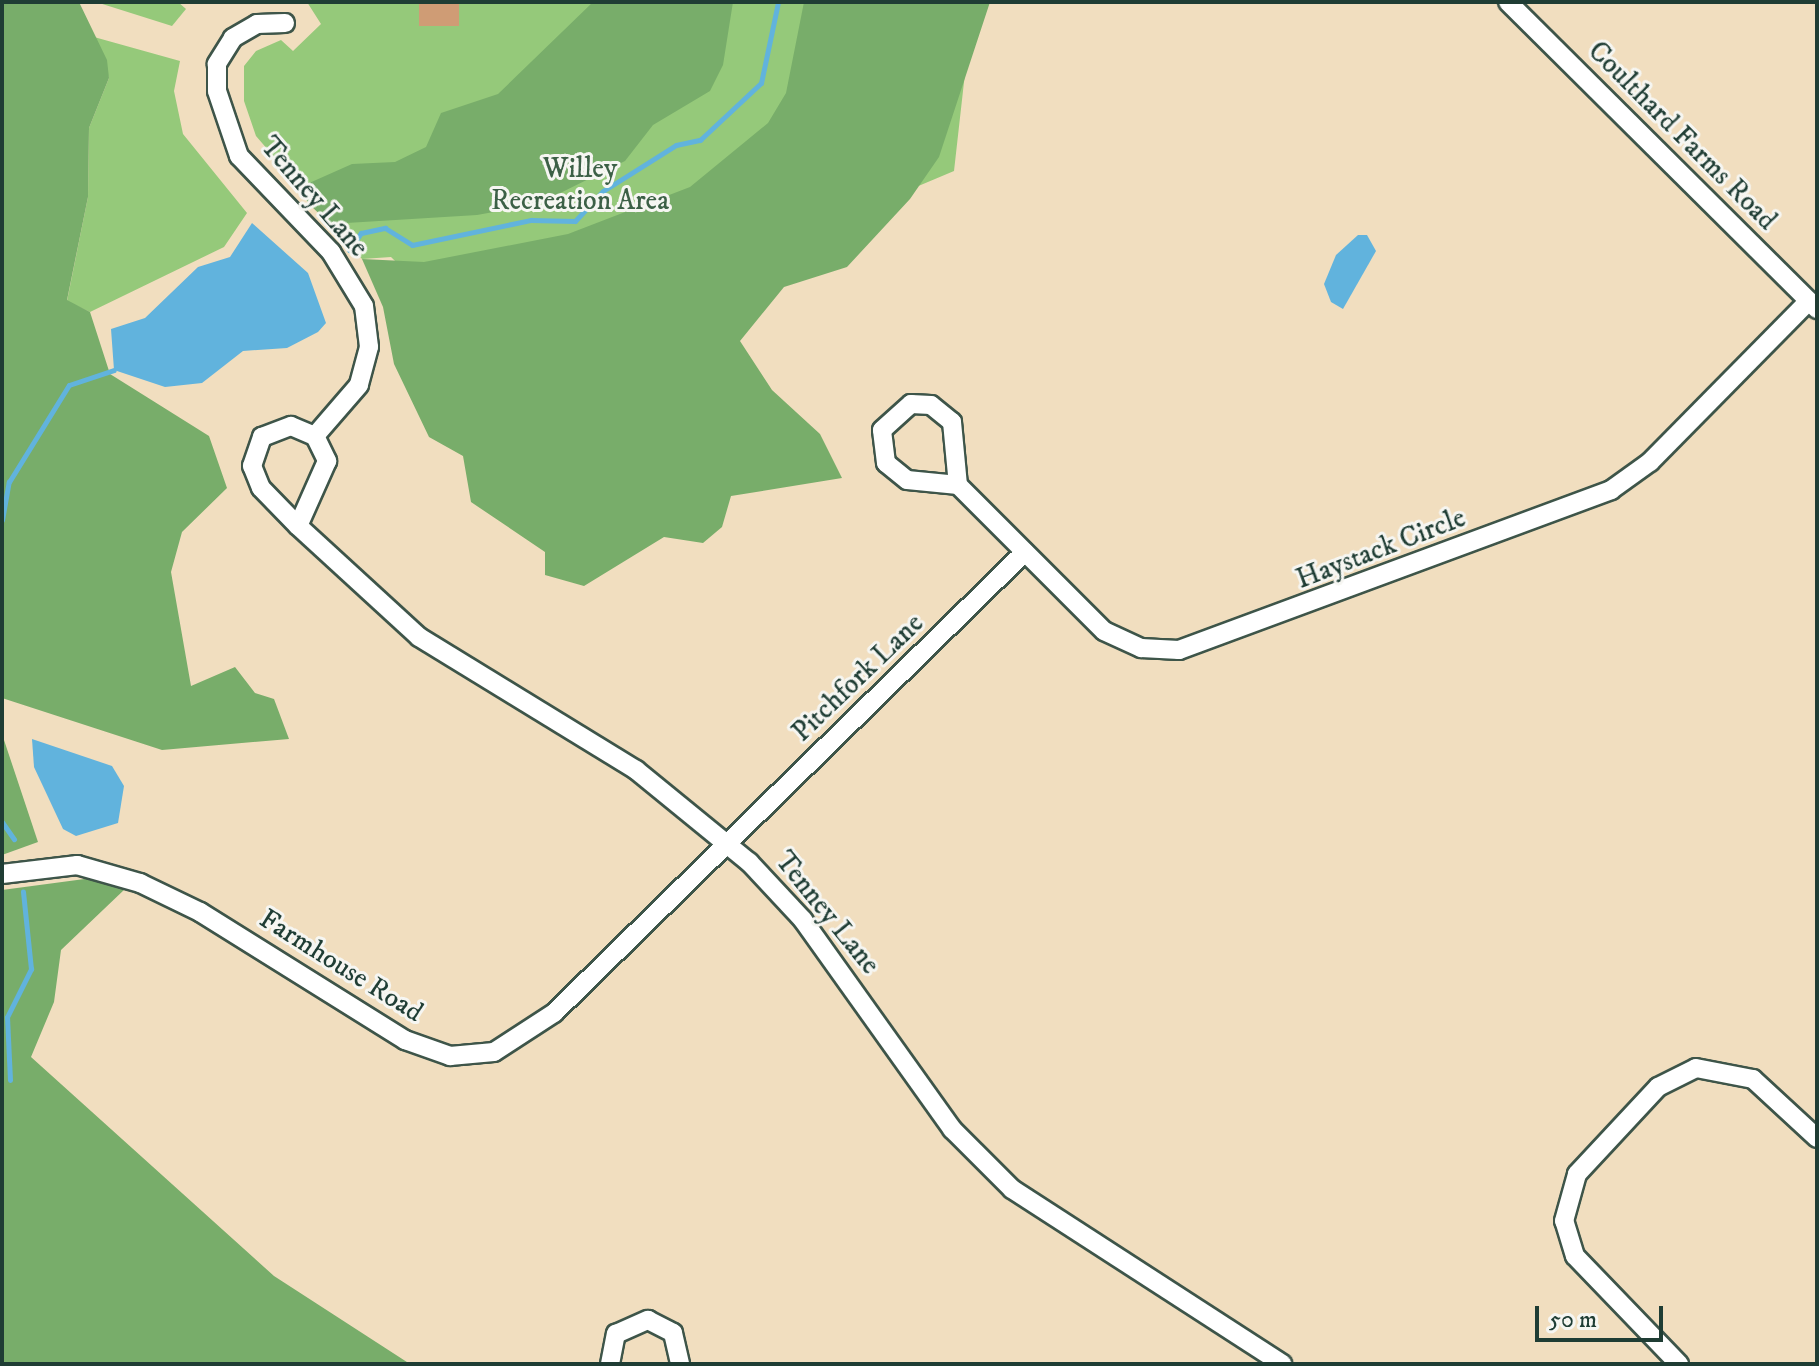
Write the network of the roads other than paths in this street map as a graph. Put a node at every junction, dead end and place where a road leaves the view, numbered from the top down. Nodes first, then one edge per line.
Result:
1 (1508, 2) edge
2 (285, 23) dead end
3 (1813, 305) edge
4 (315, 436) junction
5 (958, 485) junction
6 (298, 526) junction
7 (1025, 552) junction
8 (729, 843) junction
9 (2, 874) edge
10 (1817, 1138) edge
11 (610, 1364) edge
12 (680, 1364) edge
13 (1282, 1364) edge
14 (1679, 1364) edge

1 - 3 street, Coulthard Farms Road
2 - 4 street, Tenney Lane
3 - 7 street, Haystack Circle
4 - 6 street
4 - 6 street, Tenney Lane
5 - 5 street
5 - 7 street, Haystack Circle
6 - 8 street, Tenney Lane
7 - 8 street, Pitchfork Lane
8 - 9 street, Farmhouse Road
8 - 13 street, Tenney Lane
10 - 14 street
11 - 12 street

